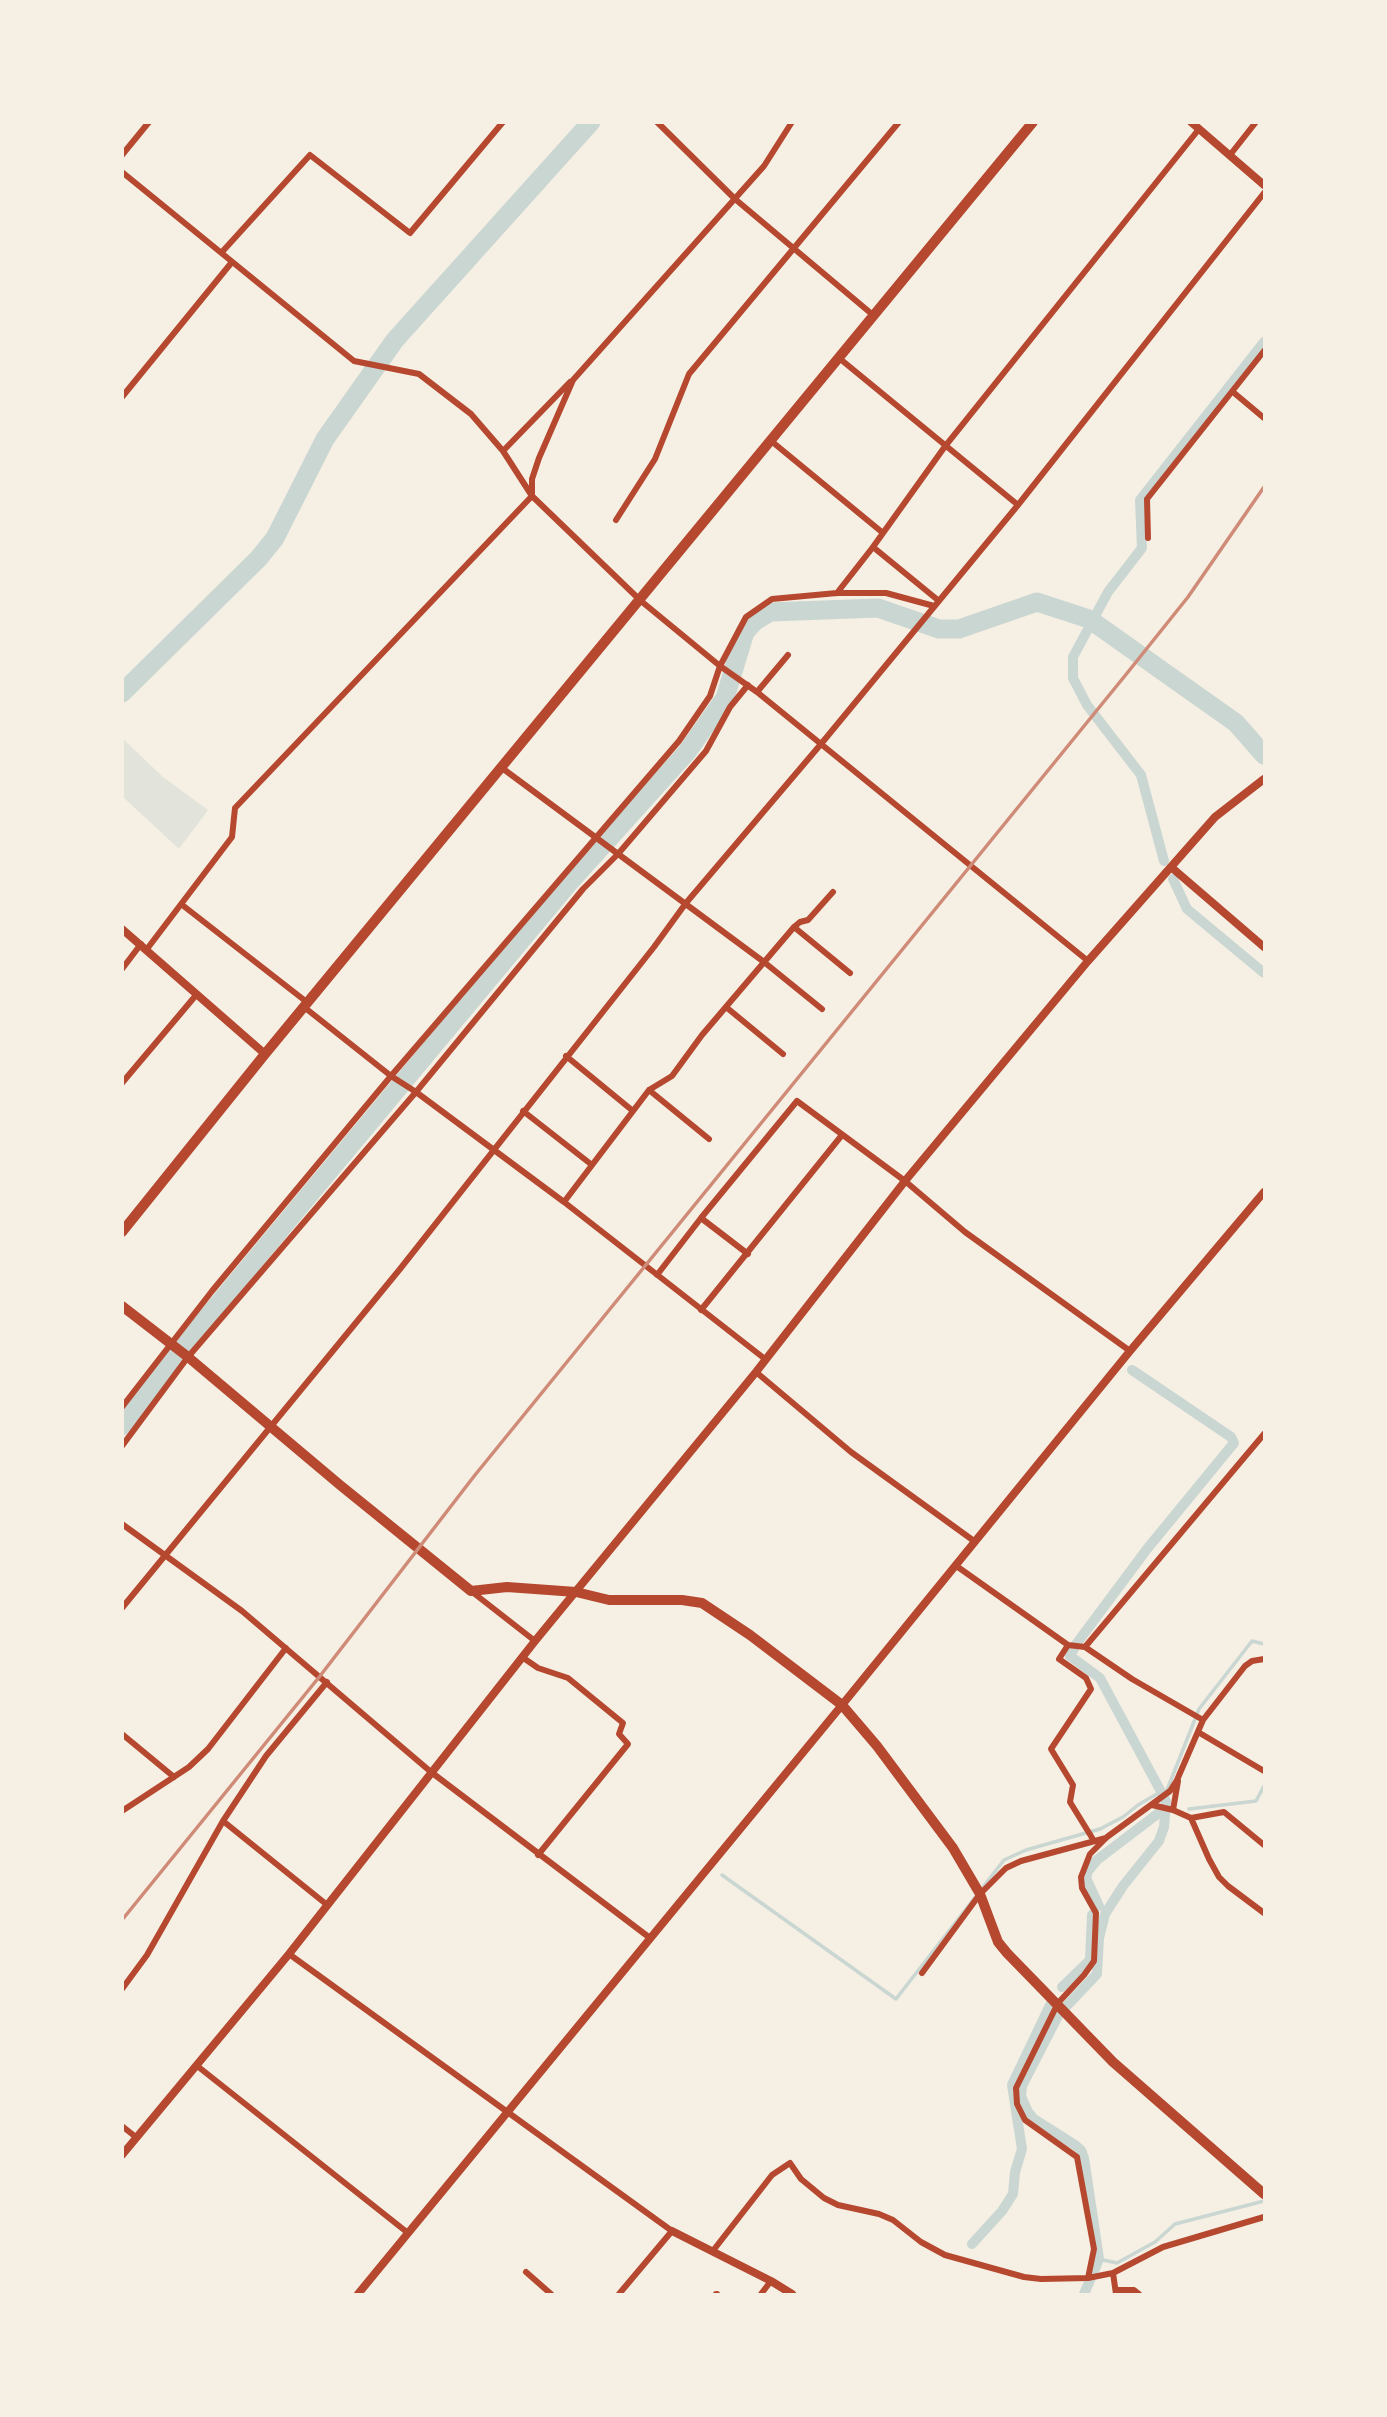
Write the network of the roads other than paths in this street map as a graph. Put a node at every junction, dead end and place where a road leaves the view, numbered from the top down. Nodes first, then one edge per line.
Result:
1 (149, 122) edge
2 (503, 122) edge
3 (657, 122) edge
4 (792, 122) edge
5 (899, 122) edge
6 (1033, 122) edge
7 (1191, 122) edge
8 (1256, 122) edge
9 (1199, 129) junction
10 (122, 155) edge
11 (1230, 155) junction
12 (122, 172) edge
13 (1265, 185) edge
14 (1265, 193) edge
15 (735, 199) junction
16 (796, 250) junction
17 (222, 252) junction
18 (232, 262) junction
19 (873, 315) junction
20 (1265, 351) edge
21 (839, 358) junction
22 (573, 380) junction
23 (1233, 392) junction
24 (122, 397) edge
25 (1265, 418) edge
26 (770, 440) junction
27 (946, 445) junction
28 (503, 451) junction
29 (532, 496) junction
30 (1018, 505) junction
31 (616, 520) dead end
32 (883, 533) junction
33 (1148, 538) dead end
34 (873, 547) junction
35 (837, 593) junction
36 (640, 601) junction
37 (937, 604) junction
38 (788, 655) dead end
39 (723, 668) junction
40 (745, 684) junction
41 (757, 692) junction
42 (821, 744) junction
43 (502, 768) junction
44 (1265, 779) edge
45 (596, 837) junction
46 (617, 852) junction
47 (1171, 867) junction
48 (833, 892) dead end
49 (686, 903) junction
50 (181, 904) junction
51 (794, 927) junction
52 (122, 929) edge
53 (144, 947) junction
54 (1265, 947) edge
55 (1088, 961) junction
56 (764, 962) junction
57 (122, 969) edge
58 (850, 973) dead end
59 (197, 994) junction
60 (306, 1005) junction
61 (726, 1007) junction
62 (822, 1009) dead end
63 (265, 1054) junction
64 (783, 1054) dead end
65 (566, 1056) junction
66 (391, 1076) junction
67 (122, 1083) edge
68 (649, 1090) junction
69 (416, 1092) junction
70 (523, 1111) junction
71 (633, 1111) junction
72 (842, 1135) junction
73 (709, 1139) dead end
74 (494, 1151) junction
75 (592, 1165) junction
76 (905, 1181) junction
77 (1265, 1192) edge
78 (564, 1202) junction
79 (701, 1218) junction
80 (122, 1232) edge
81 (748, 1254) junction
82 (657, 1275) junction
83 (122, 1306) edge
84 (701, 1310) junction
85 (170, 1344) junction
86 (1130, 1351) junction
87 (187, 1356) junction
88 (765, 1359) junction
89 (756, 1373) junction
90 (122, 1407) edge
91 (271, 1427) junction
92 (1265, 1434) edge
93 (122, 1446) edge
94 (122, 1524) edge
95 (974, 1541) junction
96 (166, 1557) junction
97 (955, 1565) junction
98 (471, 1591) junction
99 (576, 1592) junction
100 (122, 1608) edge
101 (535, 1641) junction
102 (1068, 1645) junction
103 (1085, 1647) junction
104 (286, 1648) junction
105 (522, 1657) junction
106 (1265, 1659) edge
107 (327, 1682) junction
108 (842, 1706) junction
109 (1203, 1720) junction
110 (1198, 1732) junction
111 (122, 1734) edge
112 (1265, 1771) edge
113 (431, 1772) junction
114 (1179, 1775) junction
115 (174, 1777) junction
116 (1152, 1805) junction
117 (1172, 1810) junction
118 (122, 1811) edge
119 (1191, 1818) junction
120 (223, 1821) junction
121 (1107, 1837) junction
122 (1094, 1841) junction
123 (1265, 1845) edge
124 (538, 1855) junction
125 (980, 1894) junction
126 (326, 1904) junction
127 (1263, 1909) edge
128 (650, 1938) junction
129 (289, 1954) junction
130 (922, 1973) dead end
131 (122, 1989) edge
132 (1058, 2003) junction
133 (196, 2065) junction
134 (507, 2114) junction
135 (122, 2126) edge
136 (137, 2138) junction
137 (122, 2155) edge
138 (1265, 2194) edge
139 (1265, 2217) edge
140 (672, 2231) junction
141 (408, 2233) junction
142 (712, 2252) junction
143 (526, 2272) dead end
144 (1113, 2273) junction
145 (1088, 2278) junction
146 (771, 2281) junction
147 (625, 2288) junction
148 (1116, 2292) edge
149 (358, 2294) edge
150 (551, 2294) edge
151 (619, 2294) edge
152 (632, 2294) edge
153 (761, 2294) edge
154 (792, 2294) edge
155 (1139, 2294) edge

1 - 10 street
2 - 17 street
3 - 15 street
4 - 15 street
5 - 16 street
6 - 19 main road
7 - 9 street
8 - 11 street
9 - 11 street
9 - 27 street
11 - 13 street
12 - 17 street
14 - 30 street
15 - 16 street
15 - 22 street
16 - 19 street
16 - 31 street
17 - 18 street
18 - 24 street
18 - 28 street
19 - 21 main road
20 - 23 street
21 - 26 main road
21 - 27 street
22 - 28 street
22 - 29 street
23 - 25 street
23 - 33 street
26 - 32 street
26 - 36 main road
27 - 30 street
27 - 32 street
28 - 29 street
29 - 36 street
29 - 50 street
30 - 37 street
32 - 34 street
34 - 35 street
34 - 37 street
35 - 37 street
35 - 39 street
36 - 39 street
36 - 43 main road
37 - 42 street
38 - 41 street
39 - 40 street
39 - 45 street
40 - 41 street
40 - 46 street
41 - 42 street
42 - 49 street
42 - 55 street
43 - 45 street
43 - 60 main road
44 - 47 street
45 - 46 street
45 - 66 street
46 - 49 street
46 - 69 street
47 - 54 street
47 - 55 street
48 - 51 street
49 - 56 street
49 - 65 street
50 - 53 street
50 - 60 street
51 - 56 street
51 - 58 street
52 - 53 street
53 - 57 street
53 - 59 street
55 - 76 street
56 - 61 street
56 - 62 street
59 - 63 street
59 - 67 street
60 - 63 main road
60 - 66 street
61 - 64 street
61 - 68 street
63 - 80 main road
65 - 70 street
65 - 71 street
66 - 69 street
66 - 85 street
68 - 71 street
68 - 73 street
69 - 74 street
69 - 87 street
70 - 74 street
70 - 75 street
71 - 75 street
72 - 76 street
72 - 79 street
72 - 81 street
74 - 78 street
74 - 91 street
75 - 78 street
76 - 86 street
76 - 88 street
77 - 86 street
78 - 82 street
79 - 81 street
79 - 82 street
81 - 84 street
82 - 84 street
83 - 85 main road
84 - 88 street
85 - 87 main road
85 - 90 street
86 - 95 street
87 - 91 main road
87 - 93 street
88 - 89 street
89 - 95 street
89 - 99 street
91 - 96 street
91 - 98 main road
92 - 103 street
94 - 96 street
95 - 97 street
96 - 100 street
96 - 104 street
97 - 102 street
97 - 108 street
98 - 99 main road
98 - 101 street
99 - 101 street
99 - 108 main road
101 - 105 street
102 - 103 street
102 - 122 street
103 - 109 street
104 - 107 street
104 - 115 street
105 - 113 street
105 - 124 street
106 - 109 street
107 - 113 street
107 - 120 street
108 - 125 main road
108 - 128 street
109 - 110 street
110 - 112 street
110 - 114 street
111 - 115 street
113 - 124 street
113 - 126 street
114 - 116 street
114 - 117 street
115 - 118 street
116 - 117 street
116 - 121 street
117 - 119 street
119 - 123 street
119 - 127 street
120 - 126 street
120 - 131 street
121 - 122 street
121 - 132 street
122 - 125 street
124 - 128 street
125 - 130 street
125 - 132 main road
126 - 129 street
128 - 134 street
129 - 133 street
129 - 134 street
132 - 138 main road
132 - 145 street
133 - 136 street
133 - 141 street
134 - 140 street
134 - 141 street
135 - 136 street
136 - 137 street
139 - 144 street
140 - 142 street
140 - 147 street
141 - 149 street
142 - 145 street
142 - 146 street
143 - 150 street
144 - 145 street
144 - 148 street
146 - 153 street
146 - 154 street
147 - 151 street
147 - 152 street
148 - 155 street

